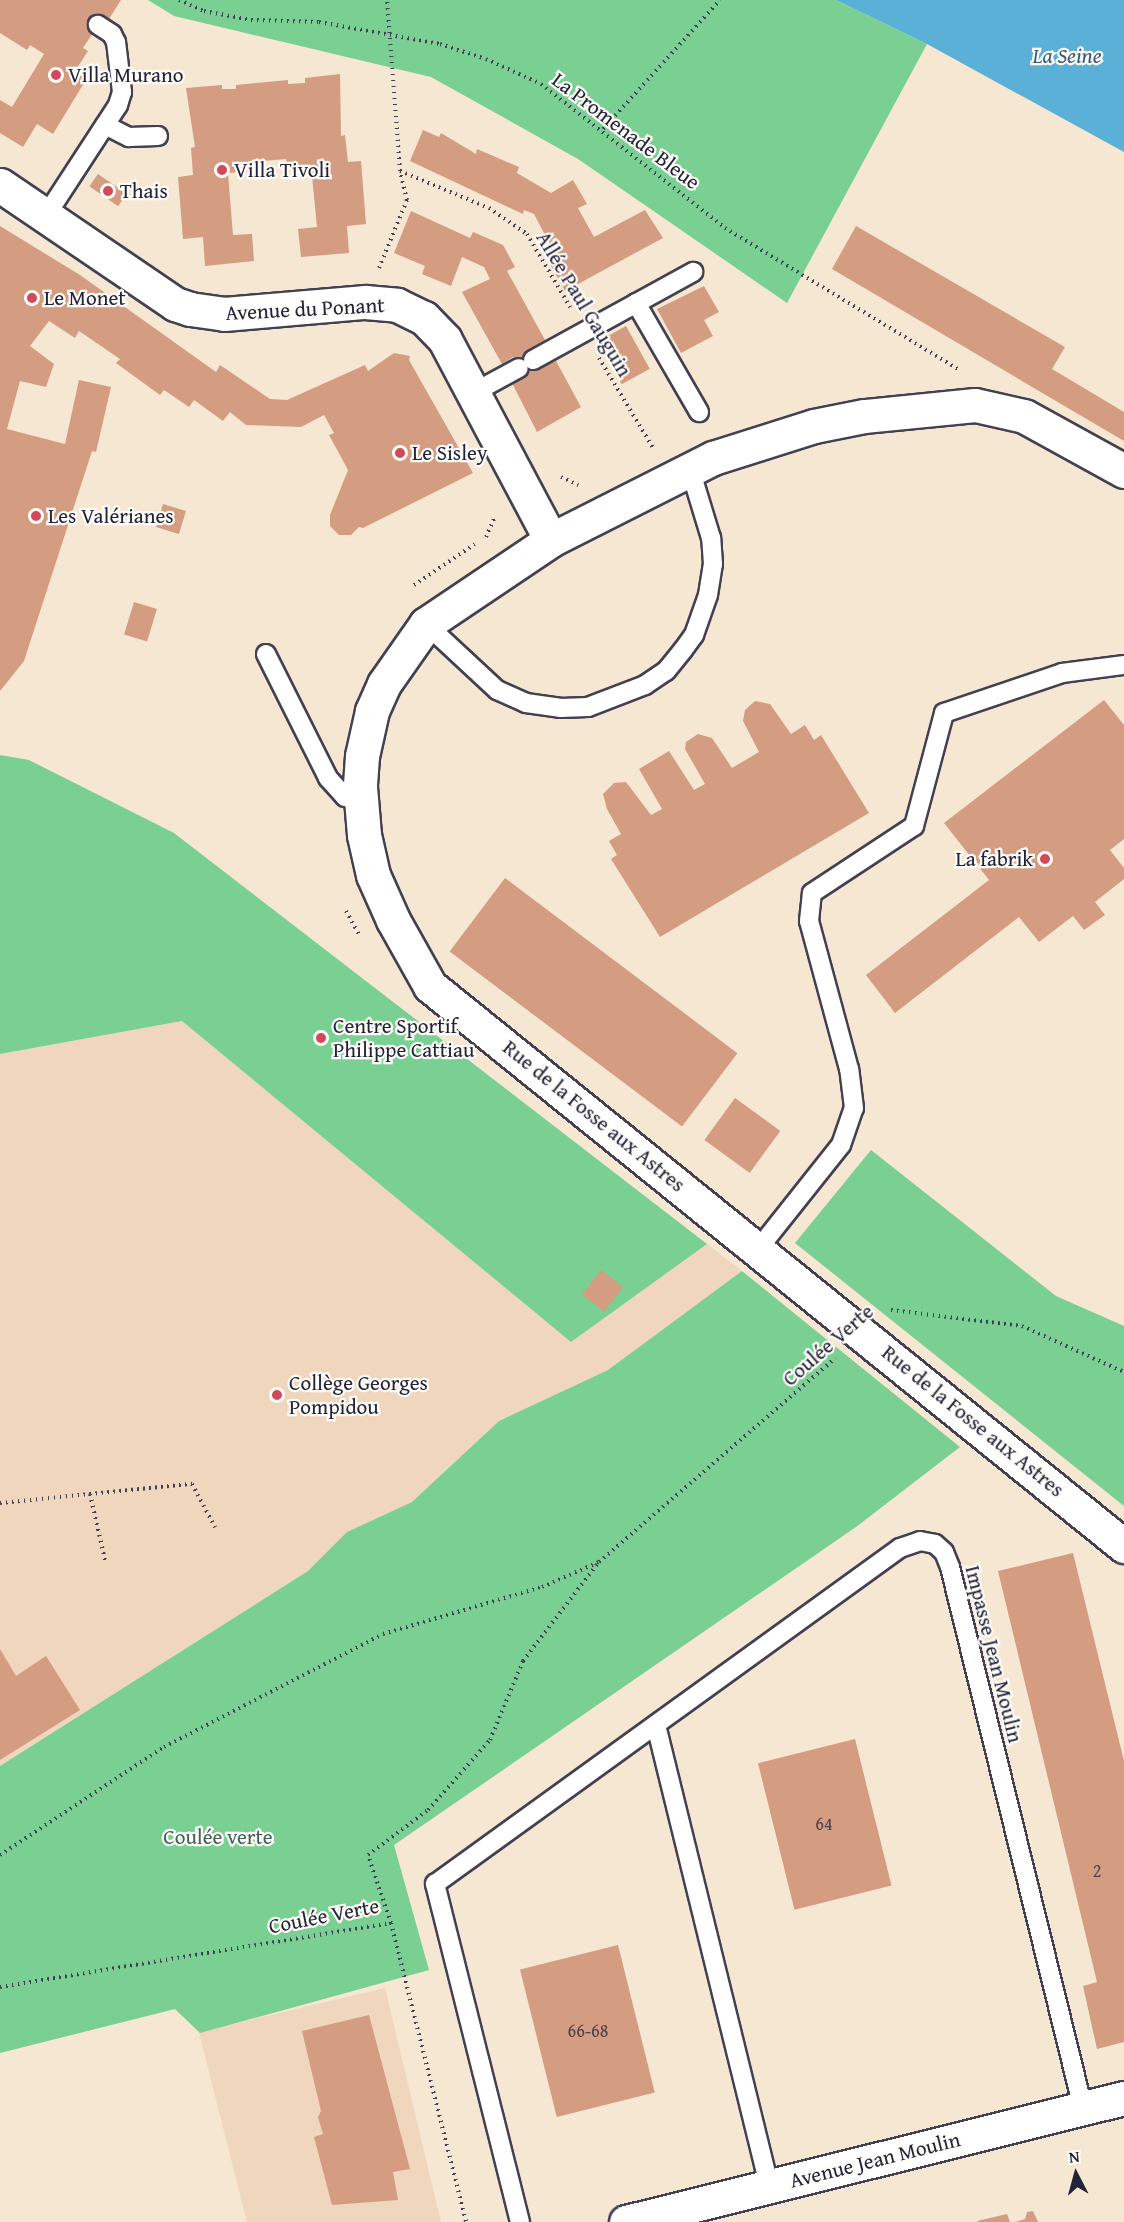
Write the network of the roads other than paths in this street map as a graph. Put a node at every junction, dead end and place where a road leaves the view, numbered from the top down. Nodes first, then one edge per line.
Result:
1 (98, 25) dead end
2 (105, 125) junction
3 (158, 136) dead end
4 (0, 185) edge
5 (47, 214) junction
6 (693, 272) dead end
7 (636, 303) junction
8 (473, 393) junction
9 (699, 412) dead end
10 (690, 469) junction
11 (1124, 471) edge
12 (551, 540) junction
13 (426, 624) junction
14 (266, 654) dead end
15 (1124, 665) edge
16 (361, 799) junction
17 (759, 1248) junction
18 (1124, 1546) edge
19 (656, 1725) junction
20 (1124, 2098) edge
21 (1083, 2108) junction
22 (769, 2186) junction
23 (520, 2222) edge
24 (626, 2222) edge

1 - 2 lane
2 - 3 lane
2 - 5 lane
4 - 5 street, Avenue du Ponant
5 - 8 street, Avenue du Ponant
6 - 7 lane
7 - 8 lane
7 - 9 lane
8 - 12 street, Avenue du Ponant
10 - 11 street, Rue de la Fosse aux Astres
10 - 12 street, Rue de la Fosse aux Astres
10 - 13 lane
12 - 13 street, Rue de la Fosse aux Astres
13 - 16 street, Rue de la Fosse aux Astres
14 - 16 lane
15 - 17 lane
16 - 17 street, Rue de la Fosse aux Astres
17 - 18 street, Rue de la Fosse aux Astres
19 - 21 lane, Impasse Jean Moulin
19 - 22 lane
19 - 23 lane
20 - 21 street, Avenue Jean Moulin
21 - 22 street, Avenue Jean Moulin
22 - 24 street, Avenue Jean Moulin

